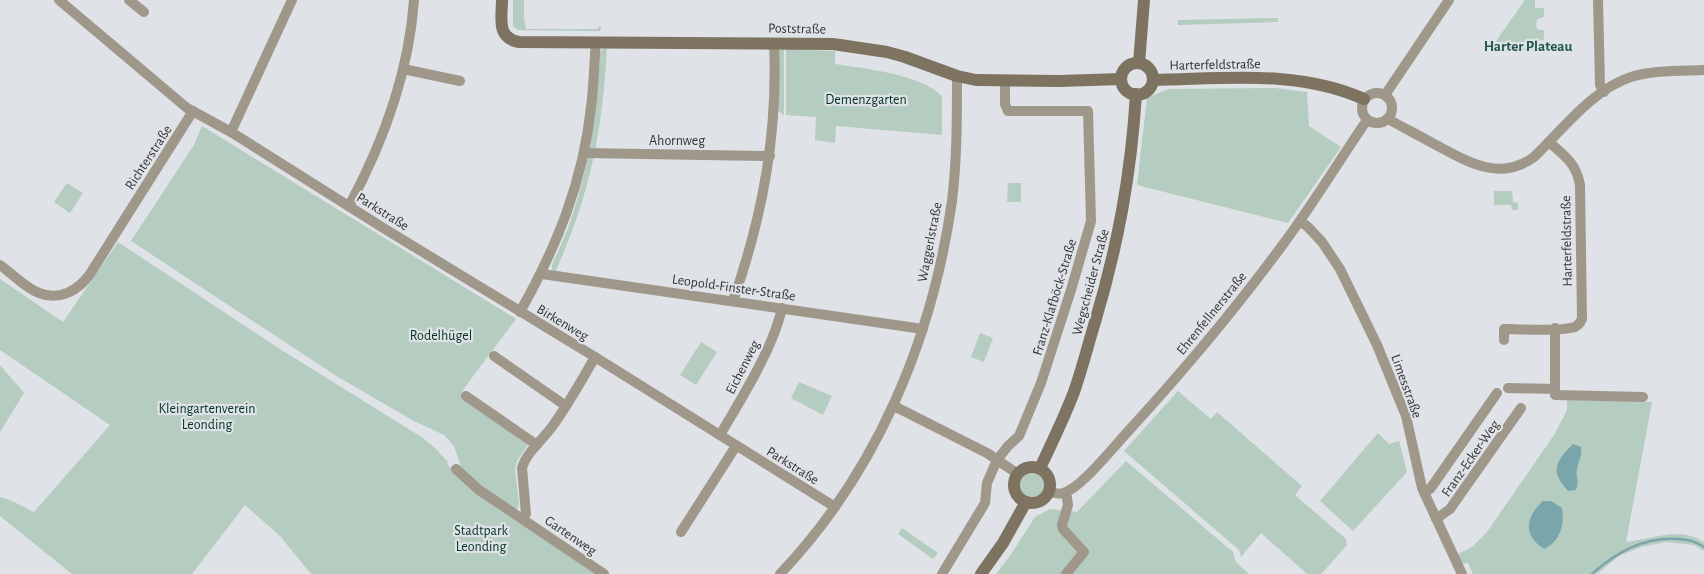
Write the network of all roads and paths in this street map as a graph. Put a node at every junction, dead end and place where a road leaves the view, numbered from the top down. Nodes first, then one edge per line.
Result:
1 (129, 0) edge
2 (292, 0) edge
3 (414, 0) edge
4 (502, 0) edge
5 (1144, 0) edge
6 (1449, 0) edge
7 (1598, 0) edge
8 (63, 1) edge
9 (144, 12) dead end
10 (596, 42) junction
11 (774, 43) junction
12 (1139, 63) junction
13 (403, 69) junction
14 (1704, 70) edge
15 (957, 76) junction
16 (1121, 79) junction
17 (1153, 80) junction
18 (460, 81) dead end
19 (1005, 81) junction
20 (1604, 92) junction
21 (1136, 94) junction
22 (1385, 95) junction
23 (1364, 99) junction
24 (193, 111) junction
25 (1388, 118) junction
26 (1367, 120) junction
27 (231, 132) junction
28 (1549, 142) junction
29 (584, 153) junction
30 (770, 156) junction
31 (349, 206) junction
32 (1300, 221) junction
33 (0, 265) edge
34 (542, 274) junction
35 (732, 301) junction
36 (782, 308) junction
37 (520, 312) junction
38 (1555, 328) junction
39 (923, 329) junction
40 (1504, 340) dead end
41 (494, 356) dead end
42 (595, 357) junction
43 (1508, 388) dead end
44 (1555, 389) junction
45 (1497, 393) dead end
46 (466, 396) dead end
47 (1643, 397) dead end
48 (566, 406) junction
49 (894, 406) junction
50 (1521, 408) dead end
51 (720, 435) junction
52 (537, 446) junction
53 (736, 446) junction
54 (997, 460) junction
55 (456, 468) dead end
56 (1040, 468) junction
57 (1018, 474) junction
58 (1049, 491) junction
59 (1066, 492) junction
60 (1424, 492) junction
61 (1026, 502) junction
62 (835, 508) junction
63 (523, 519) junction
64 (1436, 519) junction
65 (681, 532) dead end
66 (604, 574) edge
67 (780, 574) edge
68 (942, 574) edge
69 (981, 574) edge
70 (1066, 574) edge
71 (1462, 574) edge

1 - 9 street
2 - 27 street
3 - 13 street
4 - 10 street, Poststraße
5 - 12 street
6 - 22 street
7 - 20 street
8 - 24 street
10 - 11 street, Poststraße
10 - 29 street
11 - 15 street, Poststraße
11 - 30 street
12 - 16 street
12 - 17 street
13 - 18 street
13 - 31 street
14 - 20 street
15 - 19 street, Poststraße
15 - 39 street, Waggerlstraße
16 - 19 street, Poststraße
16 - 21 street
17 - 21 street
17 - 23 street, Harterfeldstraße
19 - 54 street, Franz-Klafböck-Straße
20 - 28 street
21 - 56 street, Wegscheider Straße
22 - 23 street
22 - 25 street
23 - 26 street
24 - 27 street, Parkstraße
24 - 33 street, Richterstraße
25 - 26 street
25 - 28 street
26 - 32 street, Ehrenfellnerstraße
27 - 31 street, Parkstraße
28 - 38 street, Harterfeldstraße
29 - 30 street, Ahornweg
29 - 34 street
30 - 35 street
31 - 37 street, Parkstraße
32 - 59 street, Ehrenfellnerstraße
32 - 60 street, Limesstraße
34 - 35 street, Leopold-Finster-Straße
34 - 37 street
35 - 36 street, Leopold-Finster-Straße
36 - 39 street, Leopold-Finster-Straße
36 - 51 street, Eichenweg
37 - 42 street, Birkenweg
38 - 40 street, Harterfeldstraße
38 - 44 street
39 - 49 street, Waggerlstraße
41 - 48 street
42 - 48 street, Birkenweg
42 - 51 street, Parkstraße
43 - 44 street
44 - 47 street
45 - 60 street, Franz-Ecker-Weg
46 - 52 street
48 - 52 street, Birkenweg
49 - 54 street
49 - 62 street, Waggerlstraße
50 - 64 street, Franz-Ecker-Weg
51 - 53 street, Parkstraße
52 - 63 street, Gartenweg
53 - 62 street, Parkstraße
53 - 65 street
54 - 57 street
54 - 68 street, Franz-Klafböck-Straße
55 - 63 street, Gartenweg
56 - 57 street
56 - 58 street
57 - 61 street
58 - 59 street
58 - 61 street
59 - 70 street
60 - 64 street, Limesstraße
61 - 69 street
62 - 67 street, Waggerlstraße
63 - 66 street, Gartenweg
64 - 71 street, Limesstraße

